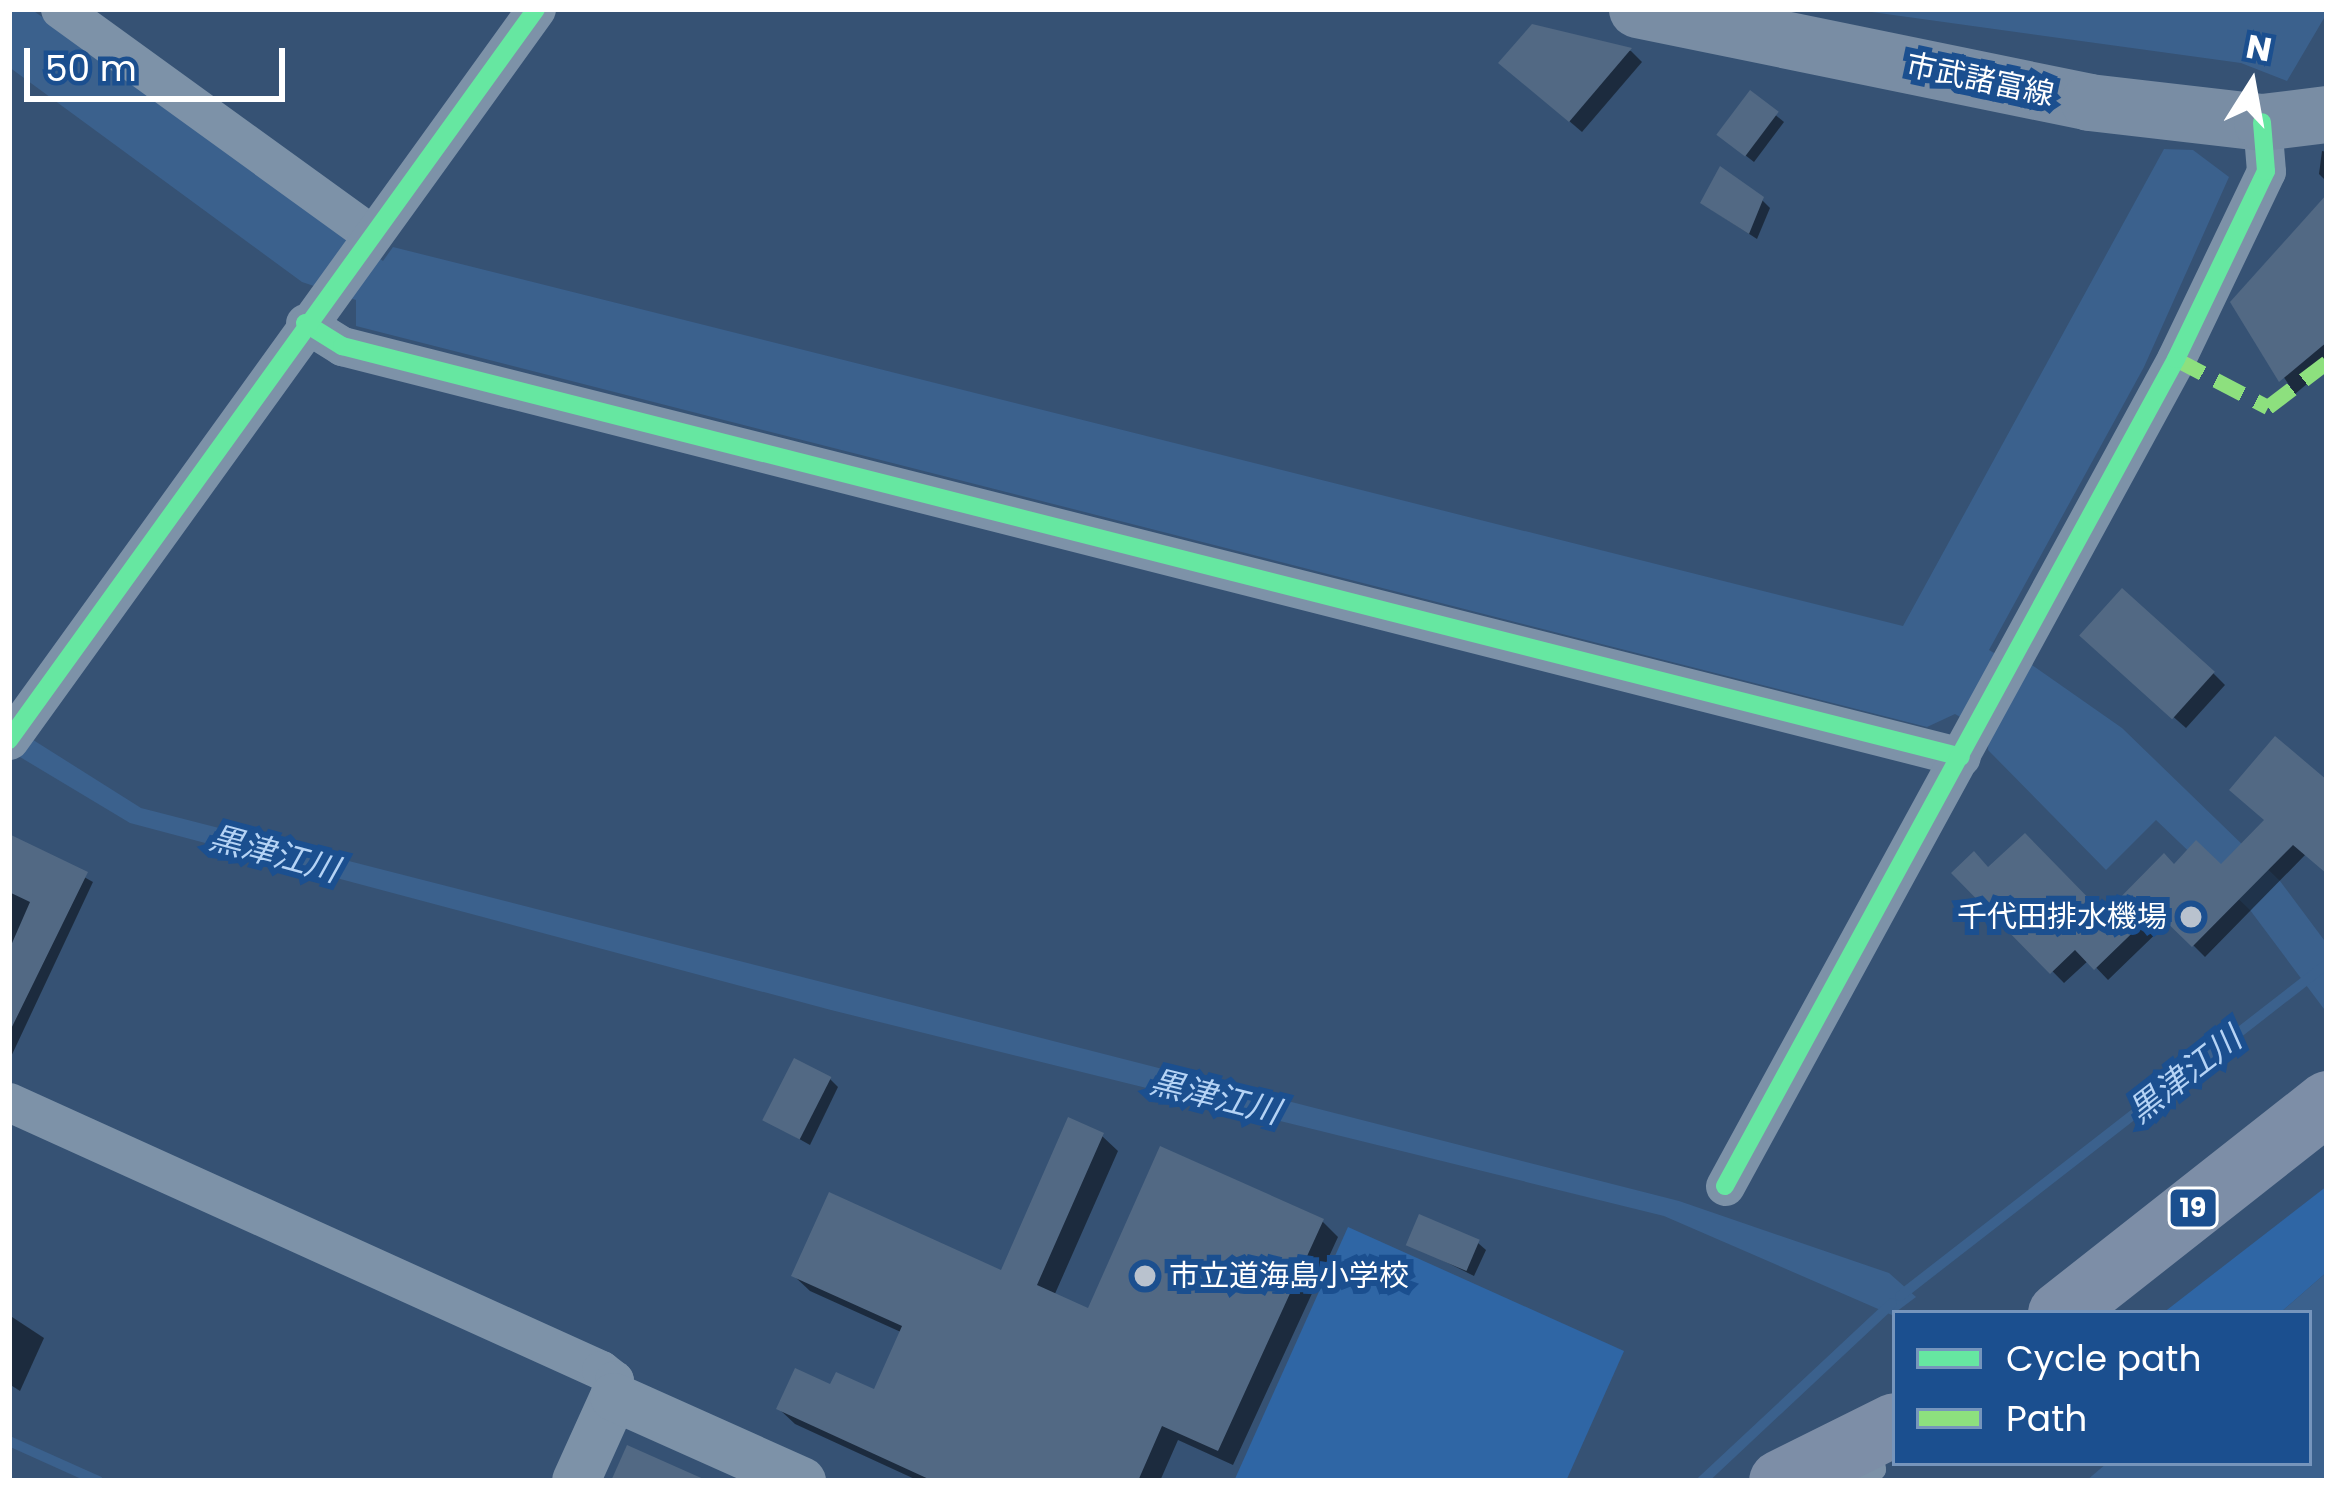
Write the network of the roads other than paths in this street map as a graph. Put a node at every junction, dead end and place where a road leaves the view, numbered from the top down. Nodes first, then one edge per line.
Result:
1 (60, 9) edge
2 (536, 9) edge
3 (1637, 9) edge
4 (2327, 114) edge
5 (2262, 122) junction
6 (370, 234) junction
7 (314, 312) junction
8 (9, 740) edge
9 (1968, 745) junction
10 (9, 1102) edge
11 (2327, 1102) edge
12 (1725, 1186) dead end
13 (2063, 1310) edge
14 (614, 1397) junction
15 (1876, 1448) edge
16 (576, 1481) edge
17 (802, 1481) edge
18 (1780, 1481) edge

1 - 6 street
2 - 6 street
3 - 5 main road, 市武諸富線
4 - 5 main road, 市武諸富線
5 - 9 street
6 - 7 street
7 - 8 street
7 - 9 street
9 - 12 street
10 - 14 street
11 - 13 main road, 19
14 - 16 street
14 - 17 street
15 - 18 main road

